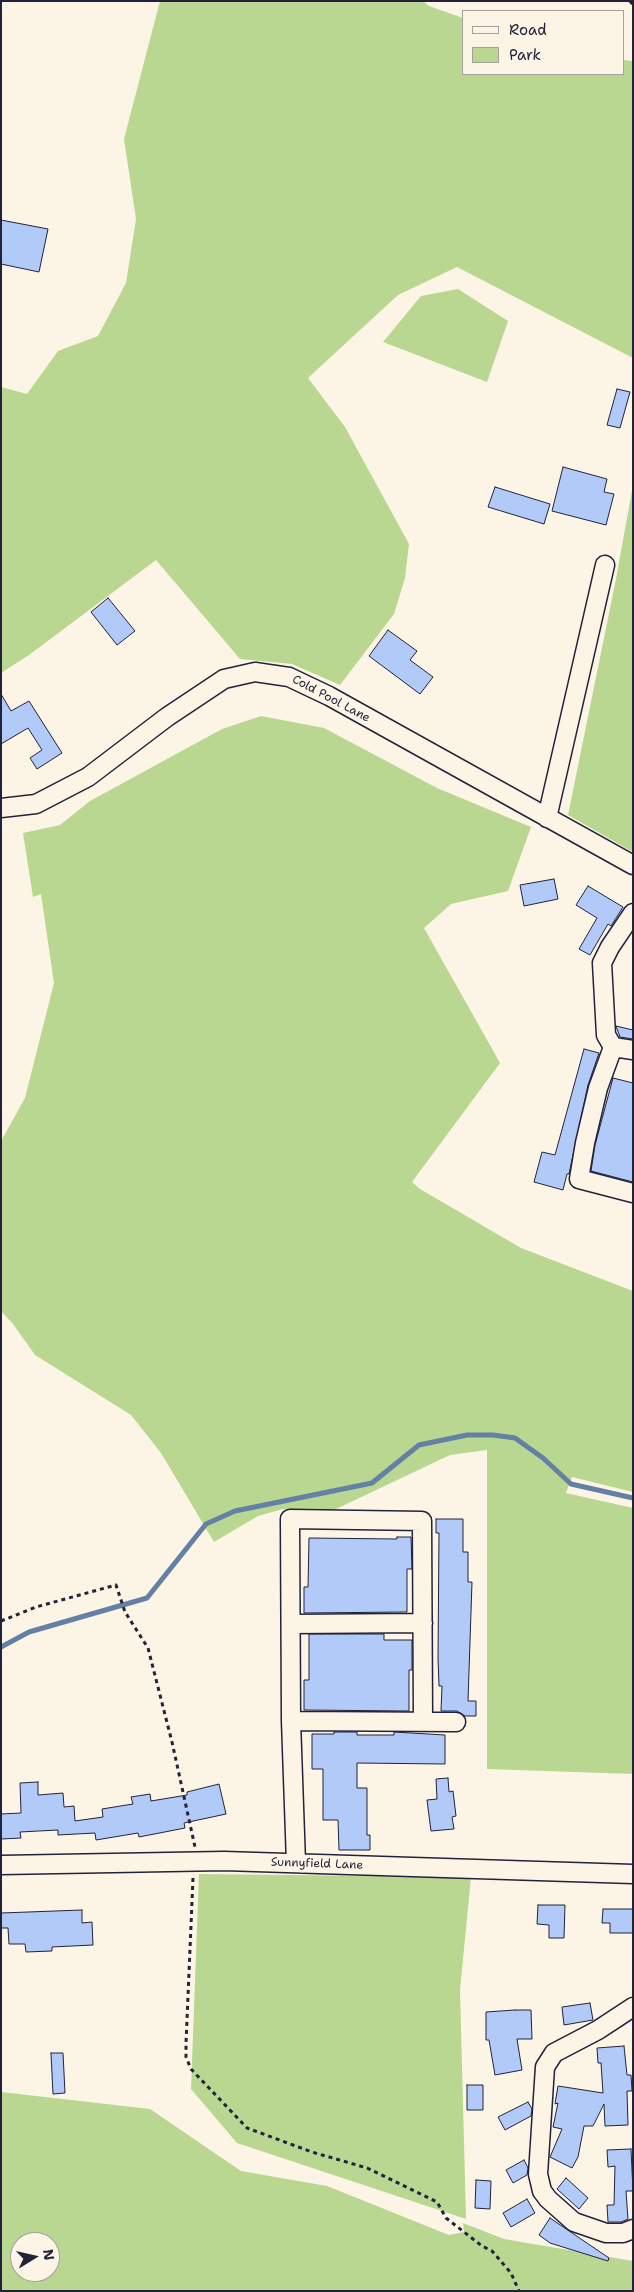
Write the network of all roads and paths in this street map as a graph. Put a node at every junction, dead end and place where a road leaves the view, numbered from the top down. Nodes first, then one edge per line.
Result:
1 (630, 1) edge
2 (633, 5) edge
3 (605, 565) dead end
4 (1, 808) edge
5 (547, 818) junction
6 (633, 865) edge
7 (630, 920) edge
8 (613, 1047) junction
9 (633, 1050) edge
10 (633, 1193) edge
11 (1, 1621) edge
12 (423, 1623) junction
13 (291, 1624) junction
14 (291, 1721) junction
15 (423, 1722) junction
16 (456, 1722) dead end
17 (194, 1862) junction
18 (296, 1863) junction
19 (1, 1865) edge
20 (633, 1874) edge
21 (633, 2007) edge
22 (633, 2229) edge
23 (519, 2291) edge

1 - 2 path
3 - 5 street
4 - 5 street, Cold Pool Lane
5 - 6 street, Cold Pool Lane
7 - 8 street
8 - 9 street
8 - 10 street
11 - 17 path
12 - 13 street
12 - 13 street
12 - 15 street
13 - 14 street
14 - 15 street
14 - 18 street
15 - 16 street
17 - 18 street, Sunnyfield Lane
17 - 19 street, Sunnyfield Lane
17 - 23 path
18 - 20 street, Sunnyfield Lane
21 - 22 street

